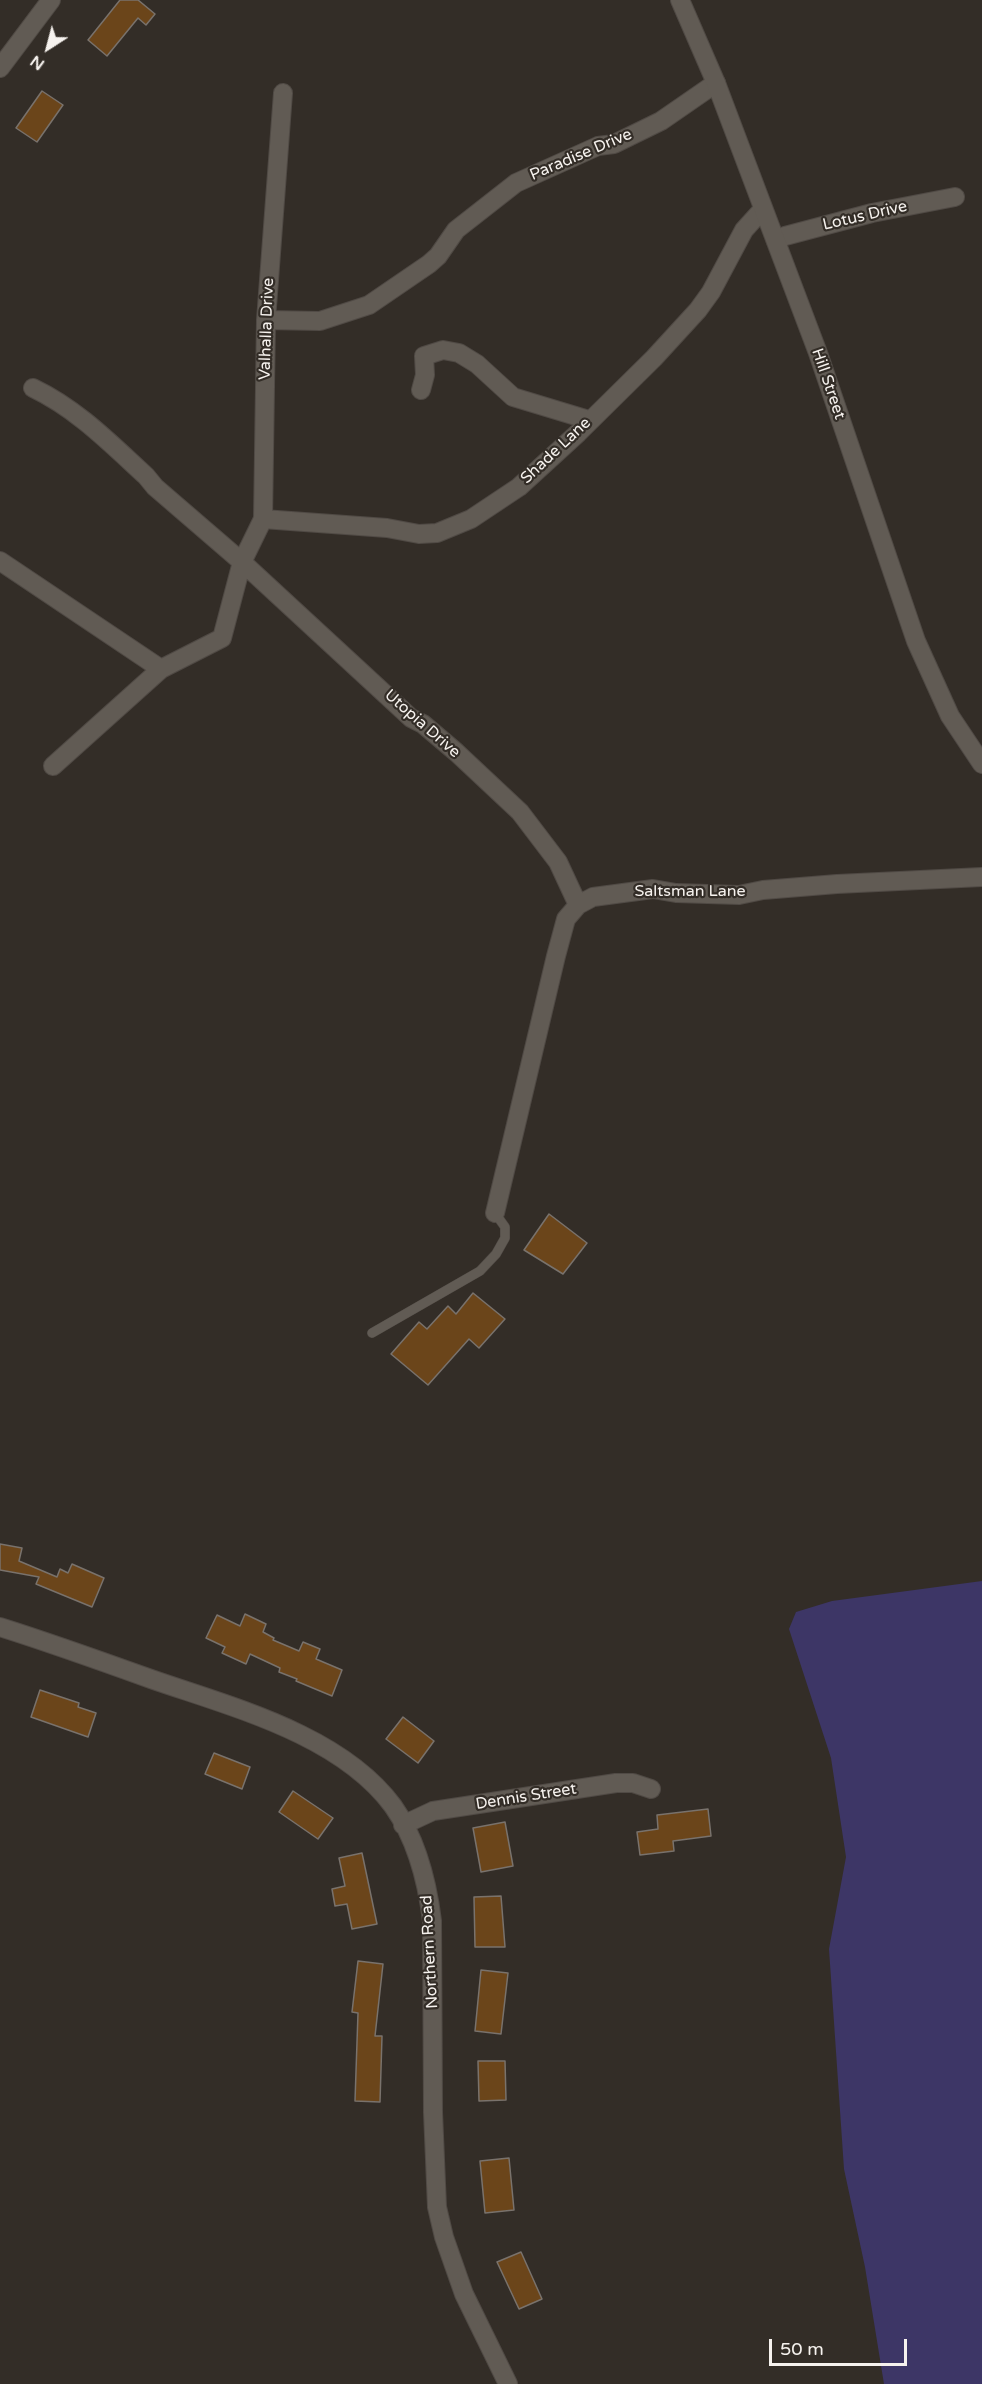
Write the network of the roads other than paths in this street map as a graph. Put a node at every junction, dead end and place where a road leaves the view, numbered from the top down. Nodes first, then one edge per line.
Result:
1 (51, 0) edge
2 (680, 0) edge
3 (0, 68) edge
4 (716, 83) junction
5 (284, 93) dead end
6 (955, 197) dead end
7 (763, 209) junction
8 (776, 241) junction
9 (266, 320) junction
10 (33, 388) dead end
11 (421, 390) dead end
12 (589, 420) junction
13 (263, 519) junction
14 (0, 561) edge
15 (242, 562) junction
16 (161, 669) junction
17 (982, 765) edge
18 (53, 766) dead end
19 (982, 876) edge
20 (578, 905) junction
21 (495, 1213) joint
22 (372, 1333) dead end
23 (0, 1628) edge
24 (651, 1790) dead end
25 (403, 1825) junction
26 (508, 2384) edge

1 - 3 street
2 - 4 street, Hill Street
4 - 7 street, Hill Street
4 - 9 street, Paradise Drive
5 - 9 street, Valhalla Drive
6 - 8 street, Lotus Drive
7 - 8 street, Hill Street
7 - 12 street, Shade Lane
8 - 17 street, Hill Street
9 - 13 street, Valhalla Drive
10 - 15 street
11 - 12 street
12 - 13 street, Shade Lane
13 - 15 street, Valhalla Drive
14 - 16 street
15 - 16 street, Valhalla Drive
15 - 20 street, Utopia Drive
16 - 18 street, Valhalla Drive
19 - 20 street, Saltsman Lane
20 - 21 street
21 - 22 lane
23 - 25 street, Northern Road
24 - 25 street, Dennis Street
25 - 26 street, Northern Road

